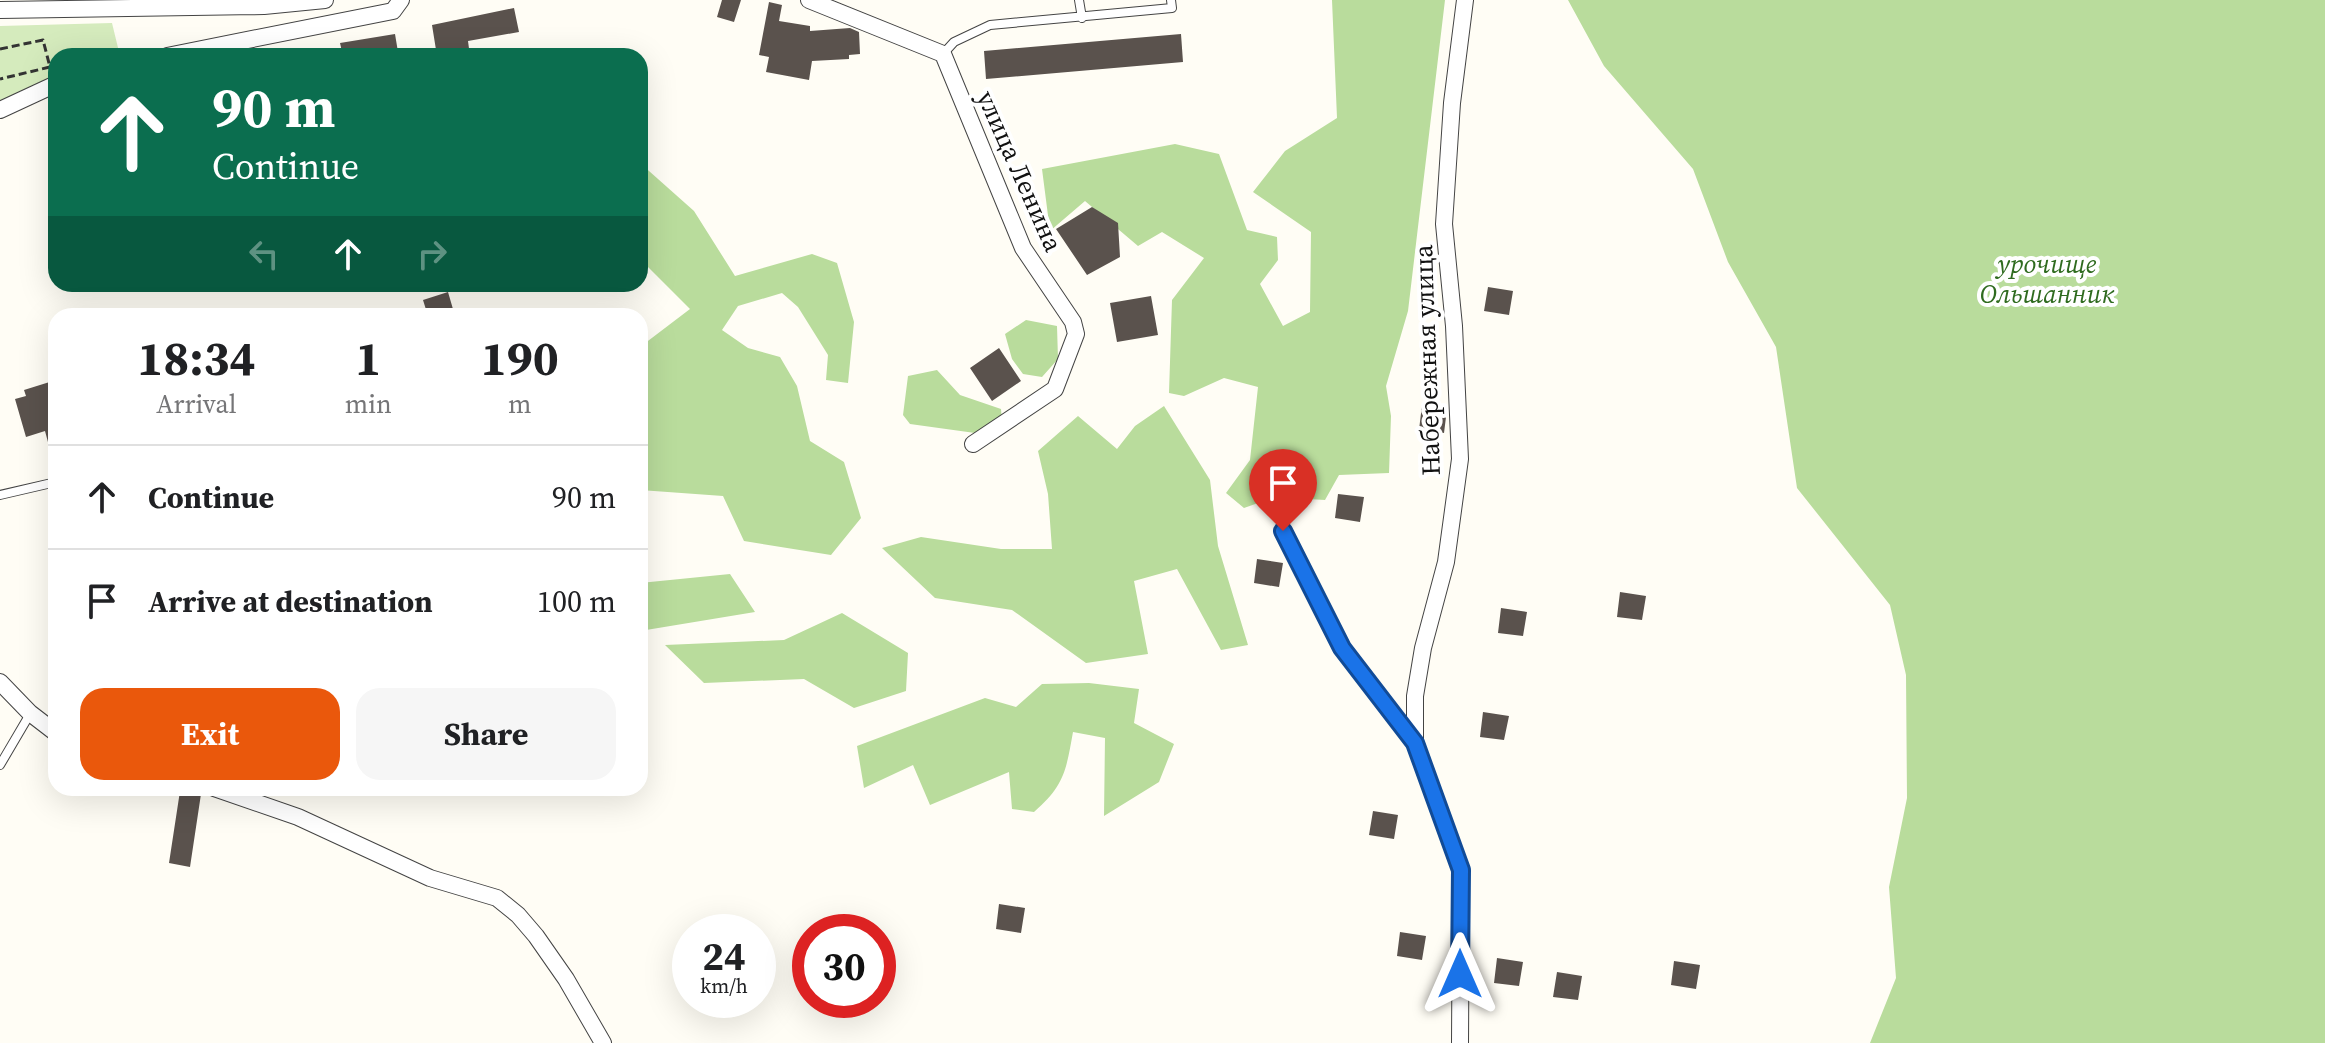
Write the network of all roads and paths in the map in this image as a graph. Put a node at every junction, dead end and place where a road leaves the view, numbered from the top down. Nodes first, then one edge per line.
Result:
1 (325, 0) edge
2 (401, 0) edge
3 (809, 0) edge
4 (1079, 0) edge
5 (1171, 0) edge
6 (1465, 0) edge
7 (0, 10) edge
8 (1082, 18) junction
9 (207, 48) edge
10 (0, 49) edge
11 (943, 54) junction
12 (48, 59) edge
13 (48, 67) edge
14 (0, 79) edge
15 (48, 88) edge
16 (0, 110) edge
17 (973, 444) dead end
18 (48, 484) edge
19 (0, 495) edge
20 (1283, 531) dead end
21 (0, 682) edge
22 (30, 713) junction
23 (48, 727) edge
24 (1415, 743) junction
25 (0, 765) edge
26 (237, 796) edge
27 (603, 1043) edge
28 (1460, 1043) edge

1 - 7 street
2 - 9 street
3 - 11 street
4 - 8 lane
5 - 8 lane
6 - 24 street, Набережная улица
8 - 11 lane
10 - 12 path
11 - 17 street, улица Ленина
13 - 14 path
15 - 16 street
18 - 19 lane
20 - 24 street
21 - 22 street
22 - 23 street
22 - 25 lane
24 - 28 street, Набережная улица
26 - 27 street

